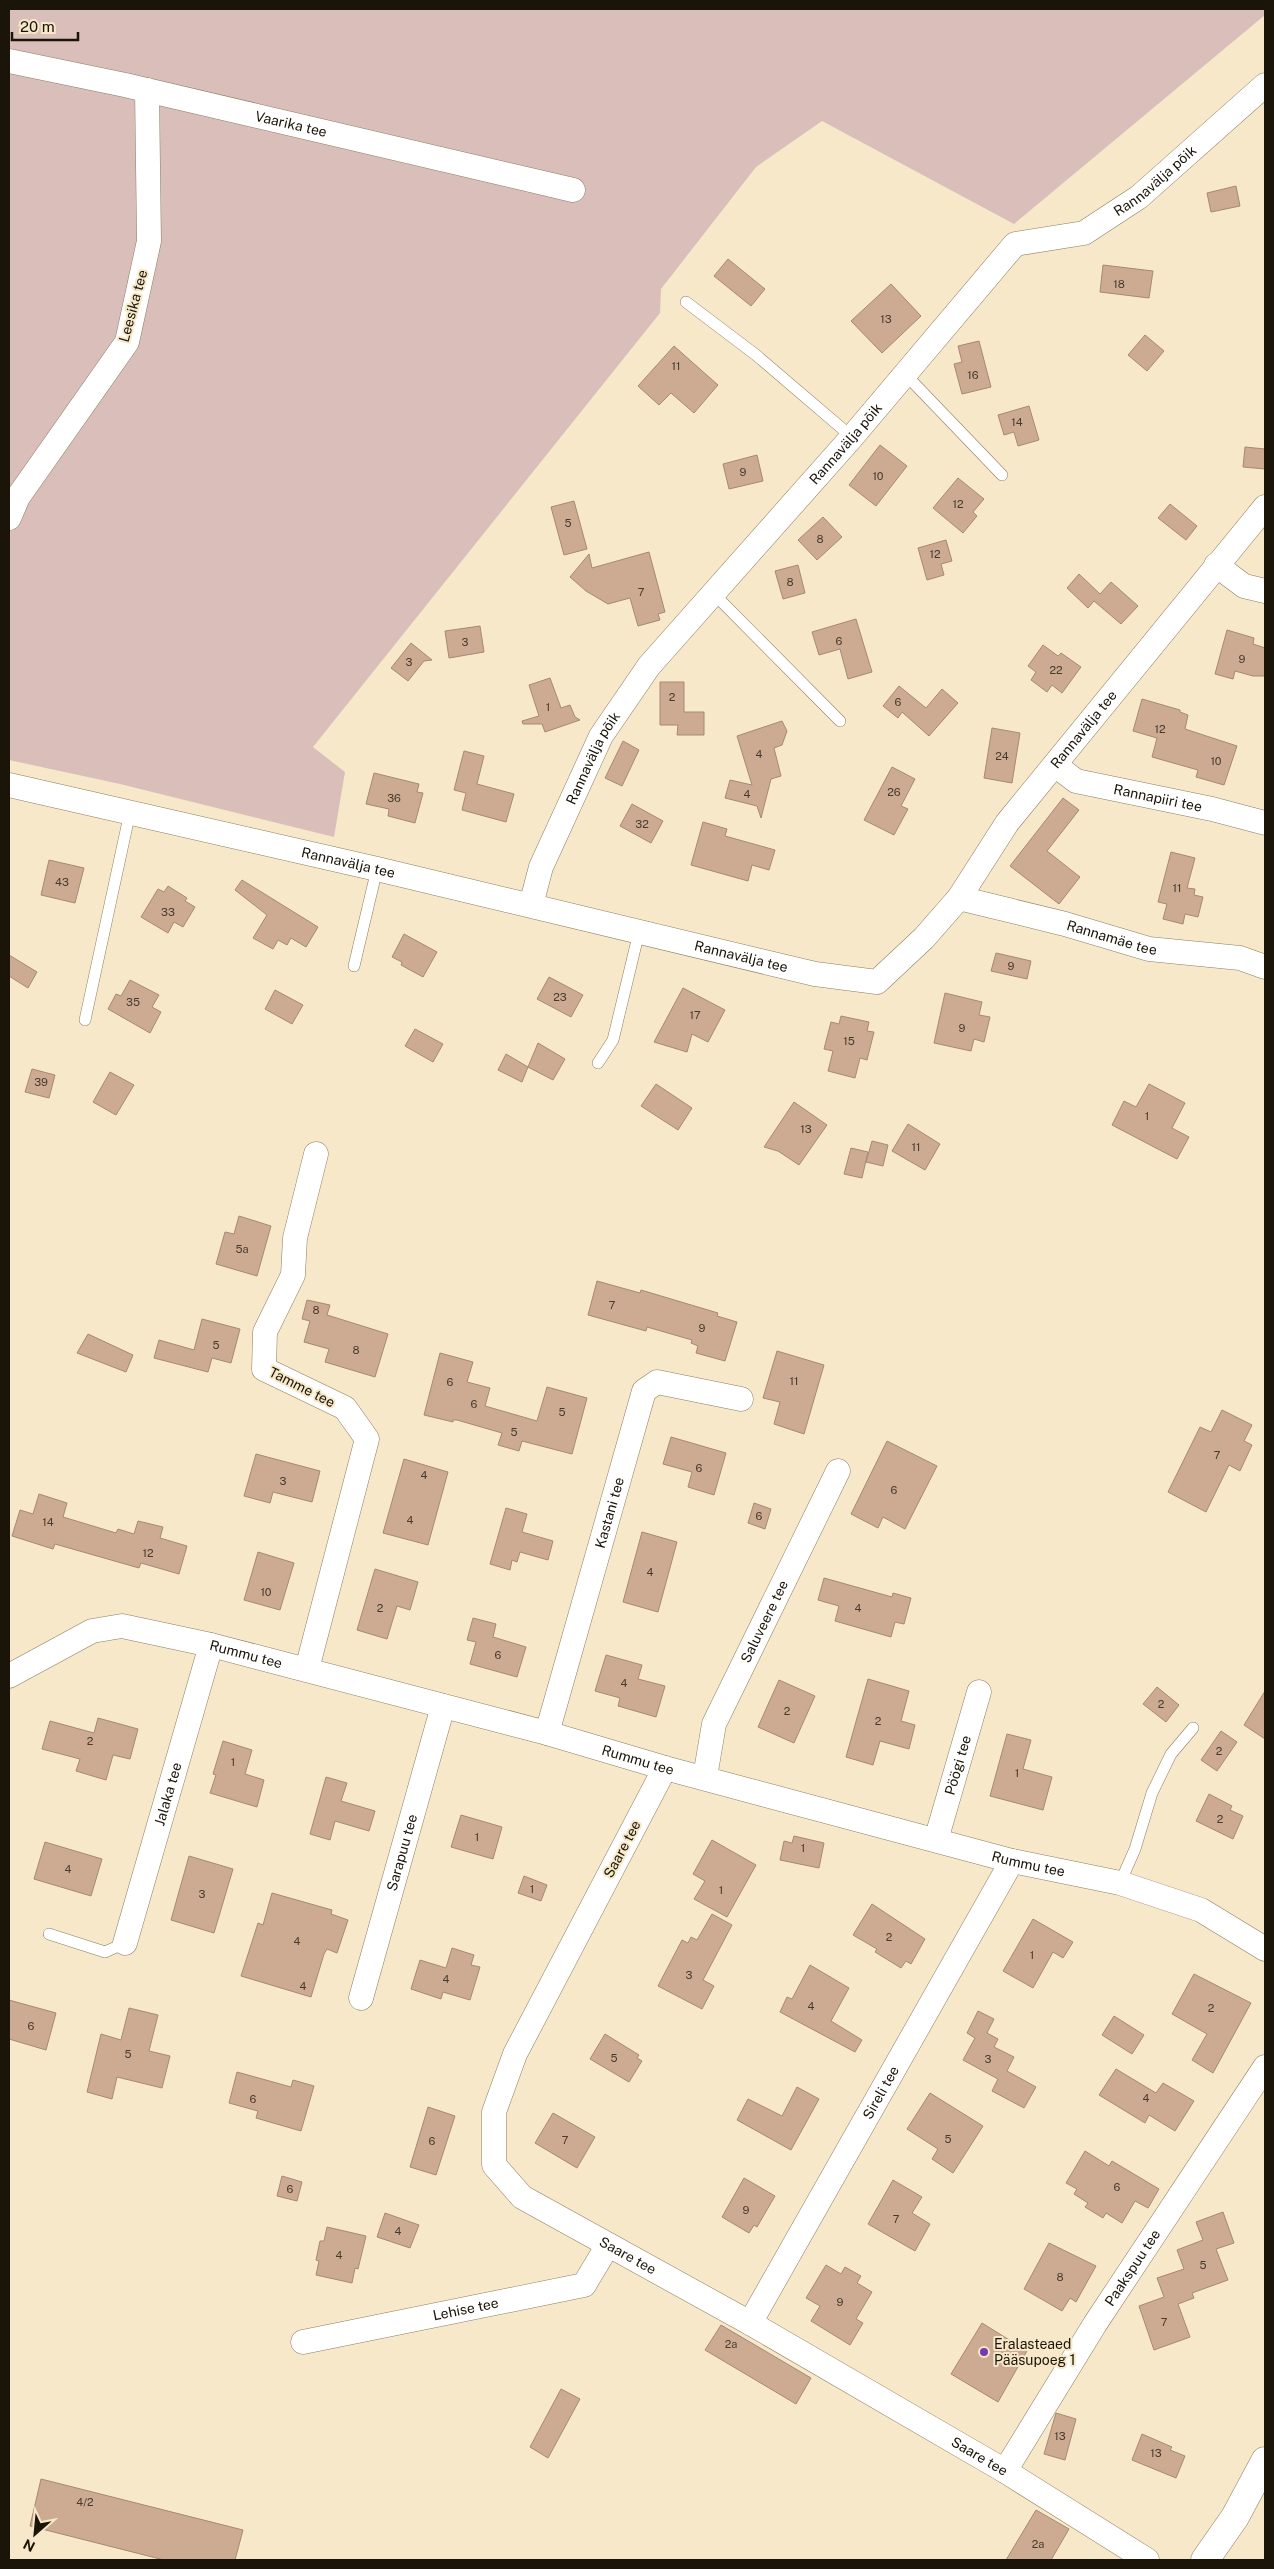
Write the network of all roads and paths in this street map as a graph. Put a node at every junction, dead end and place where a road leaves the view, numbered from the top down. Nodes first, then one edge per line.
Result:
1 (9, 61) edge
2 (1265, 85) edge
3 (147, 90) junction
4 (574, 190) dead end
5 (686, 302) dead end
6 (906, 375) junction
7 (852, 437) junction
8 (1002, 475) dead end
9 (1265, 507) edge
10 (9, 518) edge
11 (1216, 565) junction
12 (1265, 591) edge
13 (712, 592) junction
14 (840, 721) dead end
15 (1055, 765) junction
16 (9, 784) edge
17 (130, 812) junction
18 (1265, 823) edge
19 (376, 869) junction
20 (959, 898) junction
21 (531, 905) junction
22 (639, 932) junction
23 (354, 966) dead end
24 (1265, 967) edge
25 (85, 1020) dead end
26 (598, 1062) dead end
27 (316, 1154) dead end
28 (741, 1399) dead end
29 (838, 1471) dead end
30 (211, 1645) junction
31 (307, 1670) junction
32 (9, 1676) edge
33 (979, 1692) dead end
34 (443, 1706) junction
35 (1193, 1728) dead end
36 (547, 1733) junction
37 (665, 1768) junction
38 (705, 1777) junction
39 (936, 1840) junction
40 (1012, 1861) junction
41 (1120, 1882) junction
42 (49, 1934) dead end
43 (125, 1943) joint
44 (1265, 1949) edge
45 (361, 1998) dead end
46 (1265, 2067) edge
47 (608, 2245) junction
48 (750, 2323) junction
49 (303, 2342) dead end
50 (1265, 2461) edge
51 (1005, 2471) junction
52 (1147, 2560) edge
53 (1205, 2560) edge

1 - 3 street, Vaarika tee
2 - 6 street, Rannavälja põik
3 - 4 street, Vaarika tee
3 - 10 street, Leesika tee
5 - 7 lane
6 - 7 street, Rannavälja põik
6 - 8 lane
7 - 13 street, Rannavälja põik
9 - 11 street, Rannavälja tee
11 - 12 street
11 - 15 street, Rannavälja tee
13 - 14 lane
13 - 21 street, Rannavälja põik
15 - 18 street, Rannapiiri tee
15 - 20 street, Rannavälja tee
16 - 17 street, Rannavälja tee
17 - 19 street, Rannavälja tee
17 - 25 lane
19 - 21 street, Rannavälja tee
19 - 23 lane
20 - 22 street, Rannavälja tee
20 - 24 street, Rannamäe tee
21 - 22 street, Rannavälja tee
22 - 26 lane
27 - 31 street, Tamme tee
28 - 36 street, Kastani tee
29 - 38 street, Saluveere tee
30 - 31 street, Rummu tee
30 - 32 street, Rummu tee
30 - 43 street, Jalaka tee
31 - 34 street, Rummu tee
33 - 39 street, Pöögi tee
34 - 36 street, Rummu tee
34 - 45 street, Sarapuu tee
35 - 41 lane
36 - 37 street, Rummu tee
37 - 38 street, Rummu tee
37 - 47 street, Saare tee
38 - 39 street, Rummu tee
39 - 40 street, Rummu tee
40 - 41 street, Rummu tee
40 - 48 street, Sireli tee
41 - 44 street, Rummu tee
42 - 43 lane
46 - 51 street, Paakspuu tee
47 - 48 street, Saare tee
47 - 49 street, Lehise tee
48 - 51 street, Saare tee
50 - 53 street
51 - 52 street, Saare tee

